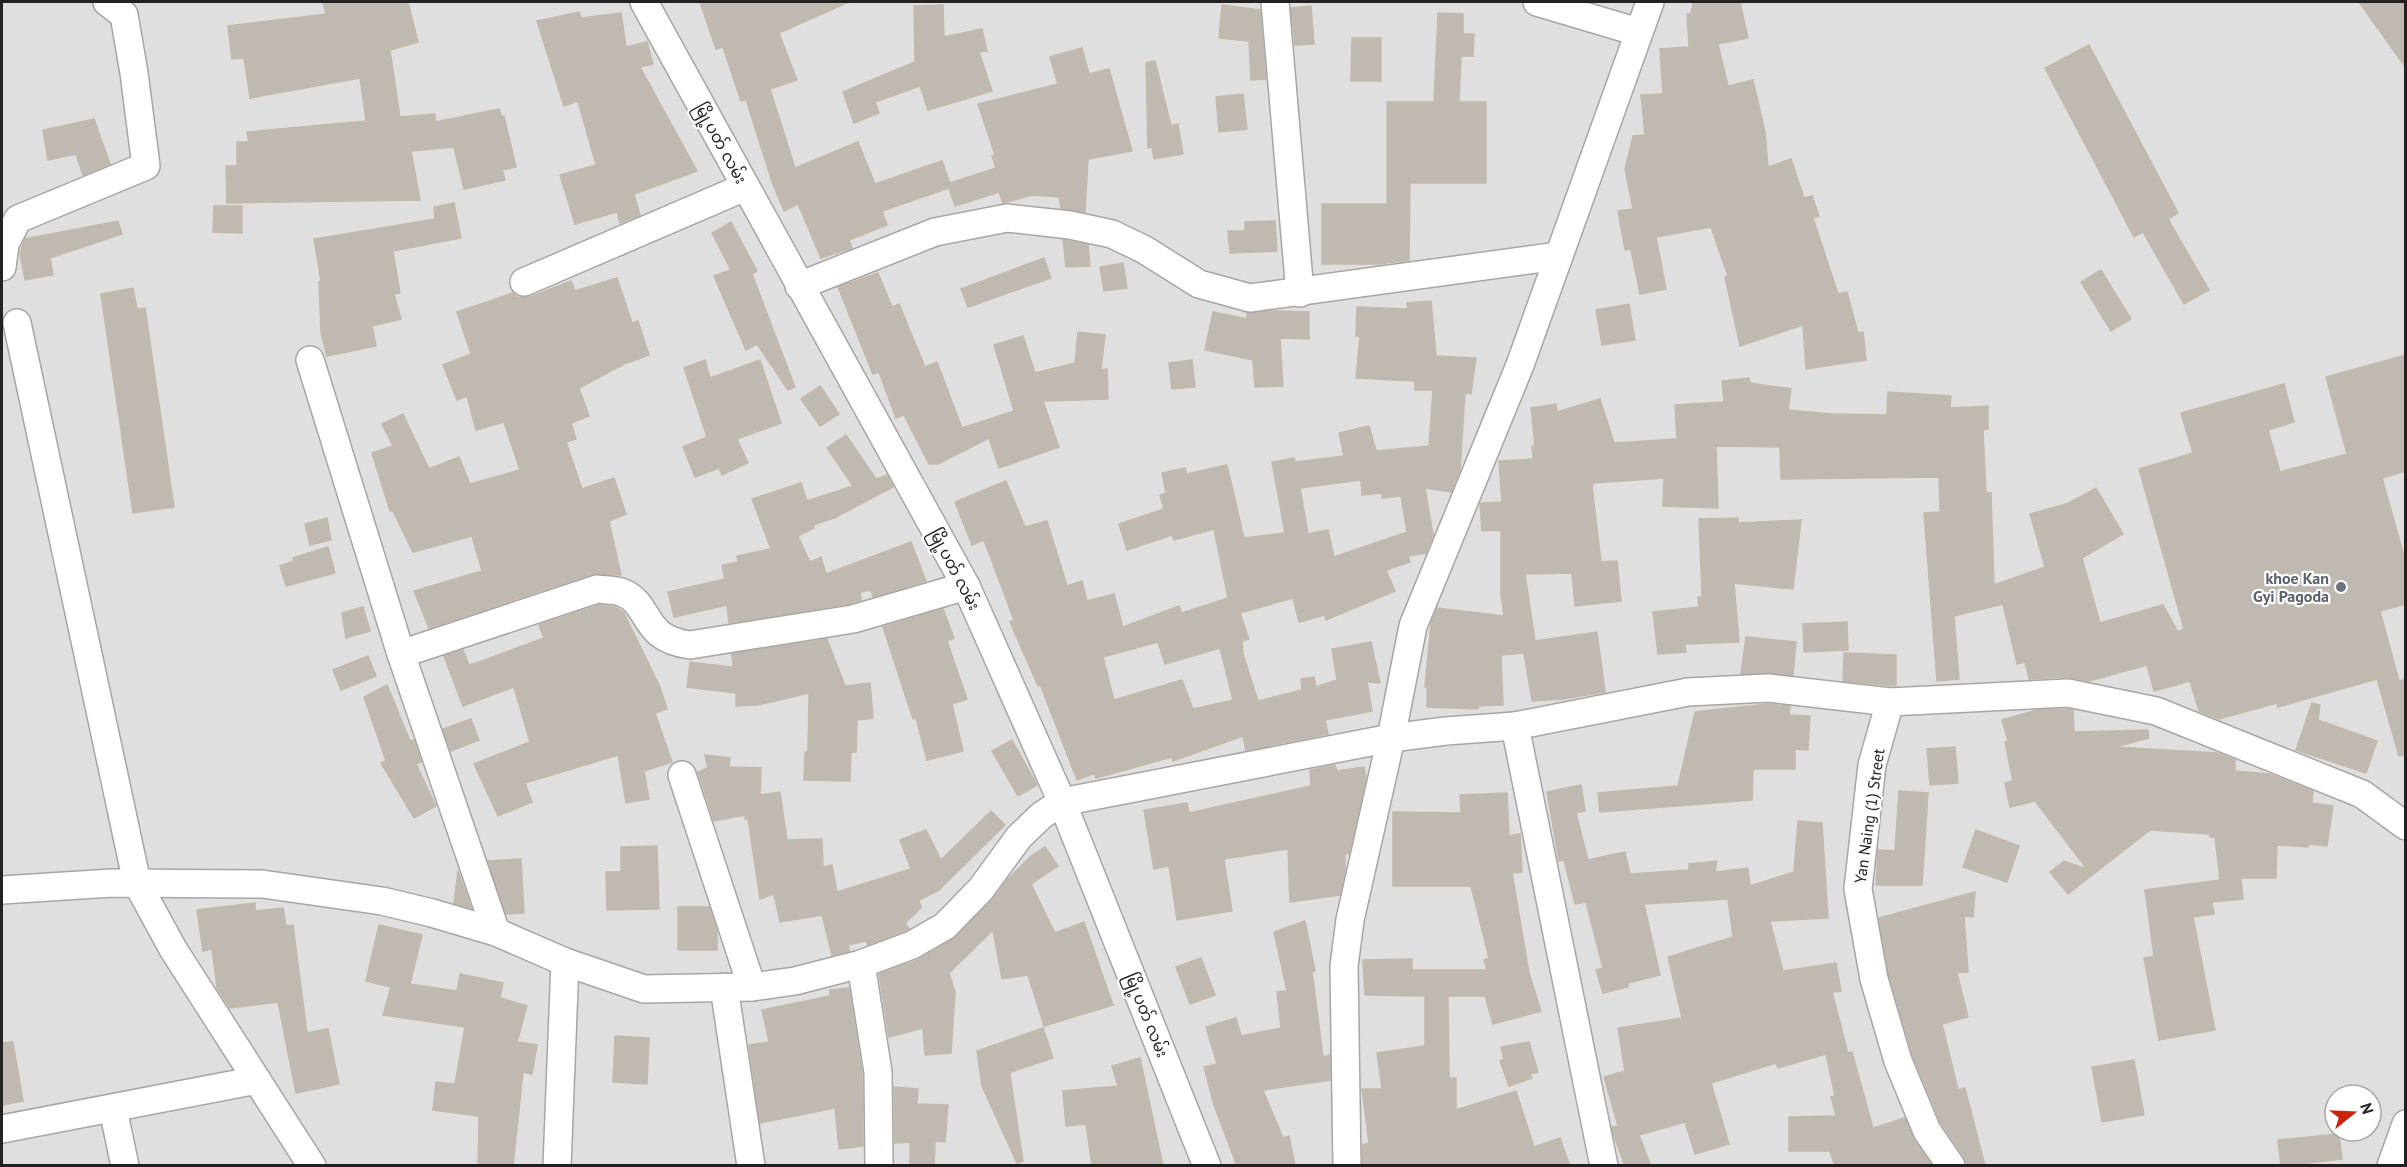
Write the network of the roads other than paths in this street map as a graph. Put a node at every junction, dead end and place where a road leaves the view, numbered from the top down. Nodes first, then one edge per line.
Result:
1 (107, 2) edge
2 (644, 2) edge
3 (1275, 2) edge
4 (1538, 2) edge
5 (1650, 2) edge
6 (1638, 32) junction
7 (745, 187) junction
8 (1558, 256) junction
9 (2, 267) edge
10 (524, 282) dead end
11 (799, 286) junction
12 (1300, 293) junction
13 (17, 323) dead end
14 (310, 360) dead end
15 (966, 586) junction
16 (401, 654) junction
17 (1890, 702) junction
18 (1515, 726) junction
19 (1391, 738) junction
20 (682, 775) dead end
21 (1062, 802) junction
22 (2406, 826) edge
23 (137, 883) junction
24 (2, 890) edge
25 (496, 932) junction
26 (565, 962) junction
27 (861, 964) junction
28 (724, 987) junction
29 (752, 987) junction
30 (257, 1080) junction
31 (113, 1109) junction
32 (2406, 1124) edge
33 (2, 1129) edge
34 (125, 1166) edge
35 (312, 1166) edge
36 (557, 1166) edge
37 (751, 1166) edge
38 (879, 1166) edge
39 (1207, 1166) edge
40 (1347, 1166) edge
41 (1604, 1166) edge
42 (1951, 1166) edge
43 (2391, 1166) edge

1 - 9 street
2 - 7 street, မြို့ပတ် လမ်း
3 - 12 street
4 - 6 street
5 - 6 street
6 - 8 street
7 - 10 street
7 - 11 street, မြို့ပတ် လမ်း
8 - 12 street
8 - 19 street
11 - 12 street
11 - 15 street, မြို့ပတ် လမ်း
13 - 23 street
14 - 16 street
15 - 16 street
15 - 21 street, မြို့ပတ် လမ်း
16 - 25 street
17 - 18 street
17 - 22 street
17 - 42 street, Yan Naing (1) Street
18 - 19 street
18 - 41 street
19 - 21 street
19 - 40 street
20 - 29 street
21 - 27 street
21 - 39 street, မြို့ပတ် လမ်း
23 - 24 street
23 - 25 street
23 - 30 street
25 - 26 street
26 - 28 street
26 - 36 street
27 - 29 street
27 - 38 street
28 - 29 street
28 - 37 street
30 - 31 street
30 - 35 street
31 - 33 street
31 - 34 street
32 - 43 street

